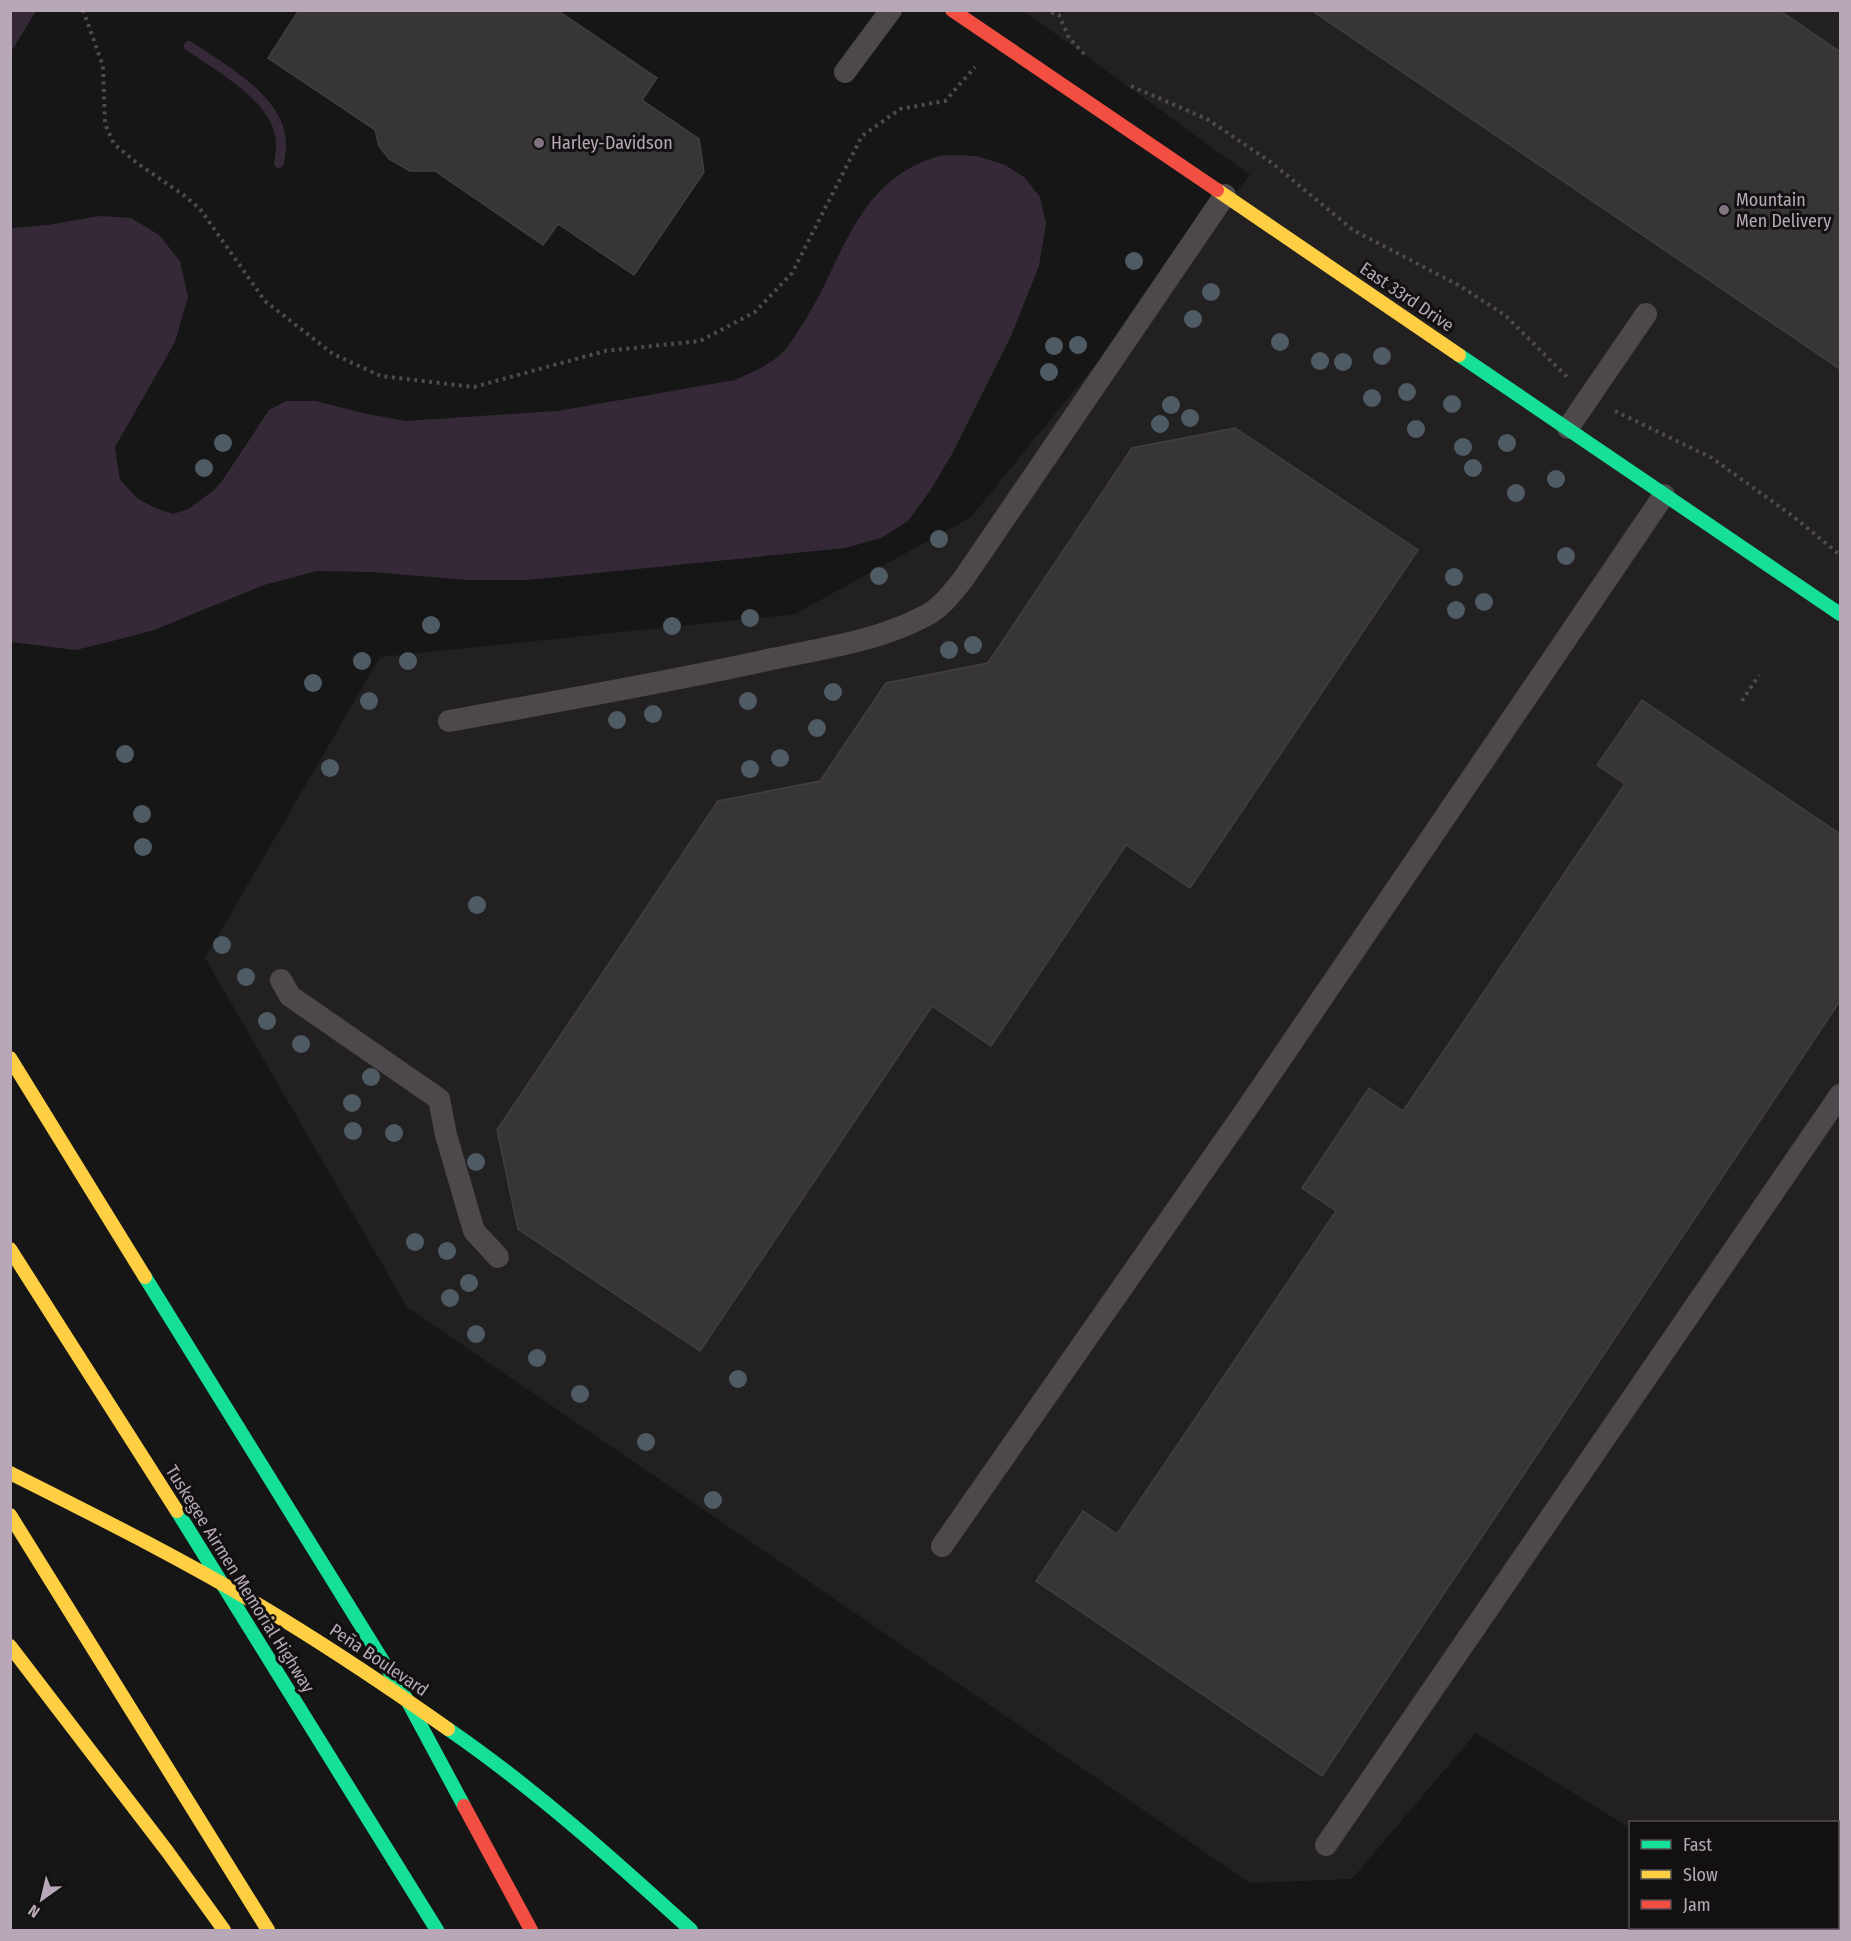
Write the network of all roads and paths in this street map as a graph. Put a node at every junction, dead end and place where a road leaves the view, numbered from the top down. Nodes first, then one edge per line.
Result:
1 (83, 10) edge
2 (891, 10) edge
3 (1044, 10) edge
4 (960, 13) edge
5 (995, 39) junction
6 (1089, 59) dead end
7 (845, 72) dead end
8 (1129, 85) dead end
9 (1225, 195) junction
10 (1646, 314) dead end
11 (1588, 399) junction
12 (1568, 428) junction
13 (1664, 495) junction
14 (1840, 555) edge
15 (1840, 614) edge
16 (1759, 675) dead end
17 (1742, 701) dead end
18 (449, 721) dead end
19 (281, 980) dead end
20 (10, 1058) edge
21 (1840, 1095) edge
22 (10, 1249) edge
23 (498, 1257) dead end
24 (10, 1473) edge
25 (10, 1515) edge
26 (942, 1546) dead end
27 (10, 1646) edge
28 (1326, 1845) dead end
29 (224, 1930) edge
30 (268, 1930) edge
31 (437, 1930) edge
32 (531, 1930) edge
33 (691, 1930) edge

1 - 5 path
2 - 7 lane
3 - 6 path
4 - 5 main road, East 33rd Drive
5 - 9 main road, East 33rd Drive
8 - 11 path
9 - 12 main road, East 33rd Drive
9 - 18 lane
10 - 11 lane
11 - 12 lane
11 - 14 path
12 - 13 main road, East 33rd Drive
13 - 15 main road, East 33rd Drive
13 - 26 lane
16 - 17 path
19 - 23 lane
20 - 32 main road
21 - 28 lane
22 - 31 main road, Tuskegee Airmen Memorial Highway
24 - 33 main road, Peña Boulevard
25 - 30 main road
27 - 29 main road

